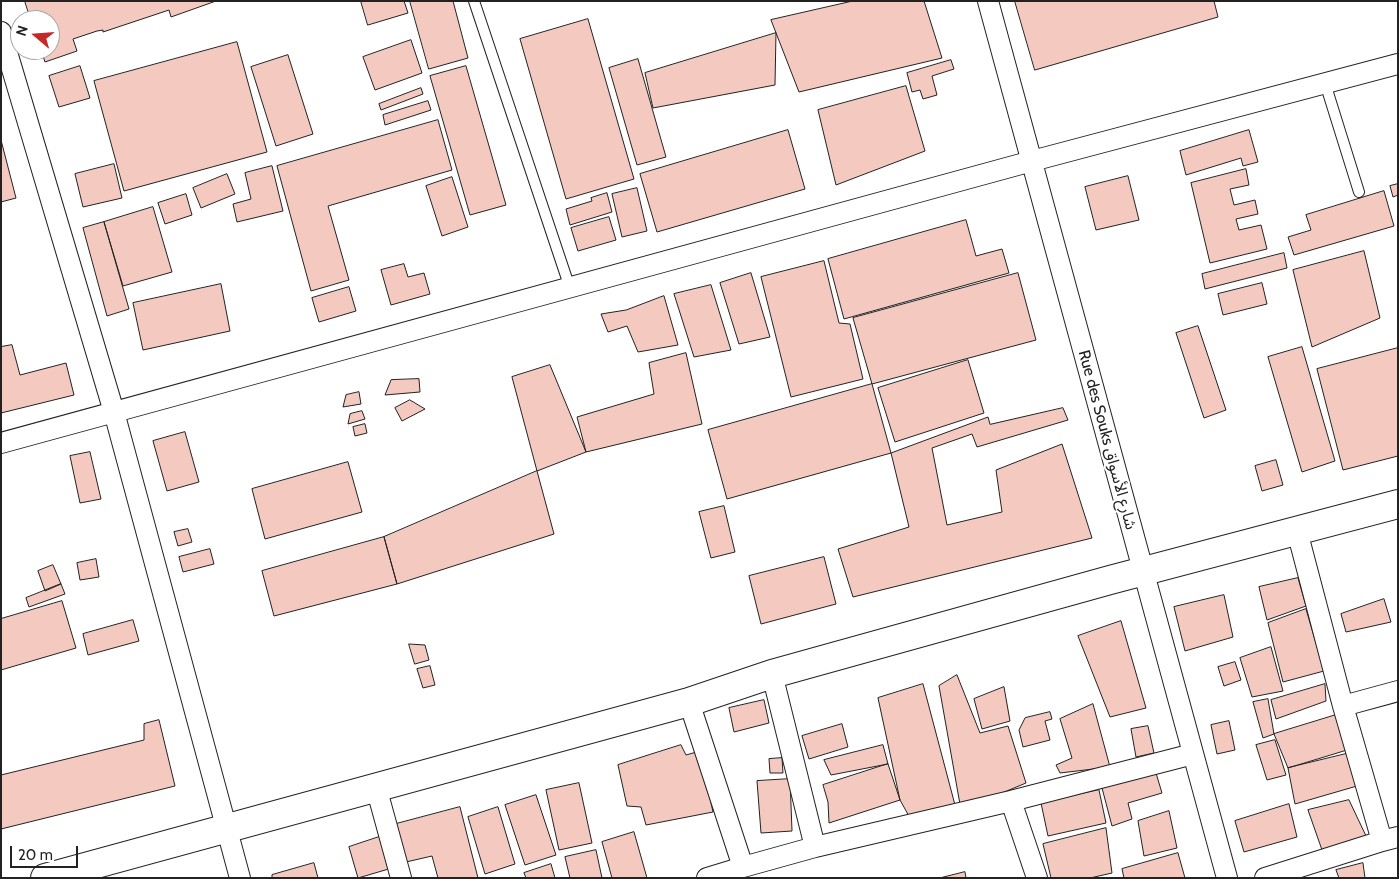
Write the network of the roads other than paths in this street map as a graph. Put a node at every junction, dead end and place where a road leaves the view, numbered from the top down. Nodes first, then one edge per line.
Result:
1 (474, 1) edge
2 (988, 1) edge
3 (1, 32) edge
4 (1398, 64) edge
5 (1325, 83) junction
6 (1032, 161) junction
7 (1359, 192) dead end
8 (570, 288) junction
9 (114, 412) junction
10 (1, 444) edge
11 (1398, 504) edge
12 (1296, 531) junction
13 (1143, 572) junction
14 (772, 674) junction
15 (1398, 691) edge
16 (689, 702) junction
17 (1343, 706) junction
18 (1193, 754) junction
19 (376, 787) junction
20 (1011, 801) junction
21 (226, 828) junction
22 (1390, 839) edge
23 (815, 847) junction
24 (742, 867) junction
25 (45, 878) edge
26 (240, 878) edge
27 (401, 878) edge
28 (707, 878) edge
29 (1037, 878) edge
30 (1227, 878) edge
31 (1266, 878) edge

1 - 8 lane
2 - 6 street, Rue des Souks شارع الأسواق
3 - 9 street
4 - 5 street
5 - 6 street
5 - 7 lane
6 - 8 street
6 - 13 street, Rue des Souks شارع الأسواق
8 - 9 street
9 - 10 street
9 - 21 street
11 - 12 main road
12 - 13 main road
12 - 17 street
13 - 14 main road
13 - 18 street, Rue des Souks شارع الأسواق
14 - 16 main road
14 - 23 street
15 - 17 street
16 - 19 main road
16 - 24 street
17 - 22 street
18 - 20 street
18 - 30 street, Rue des Souks شارع الأسواق
19 - 21 main road
19 - 27 street
20 - 23 street
20 - 29 street
21 - 25 main road
21 - 26 street
22 - 31 street
23 - 24 street
24 - 28 street

